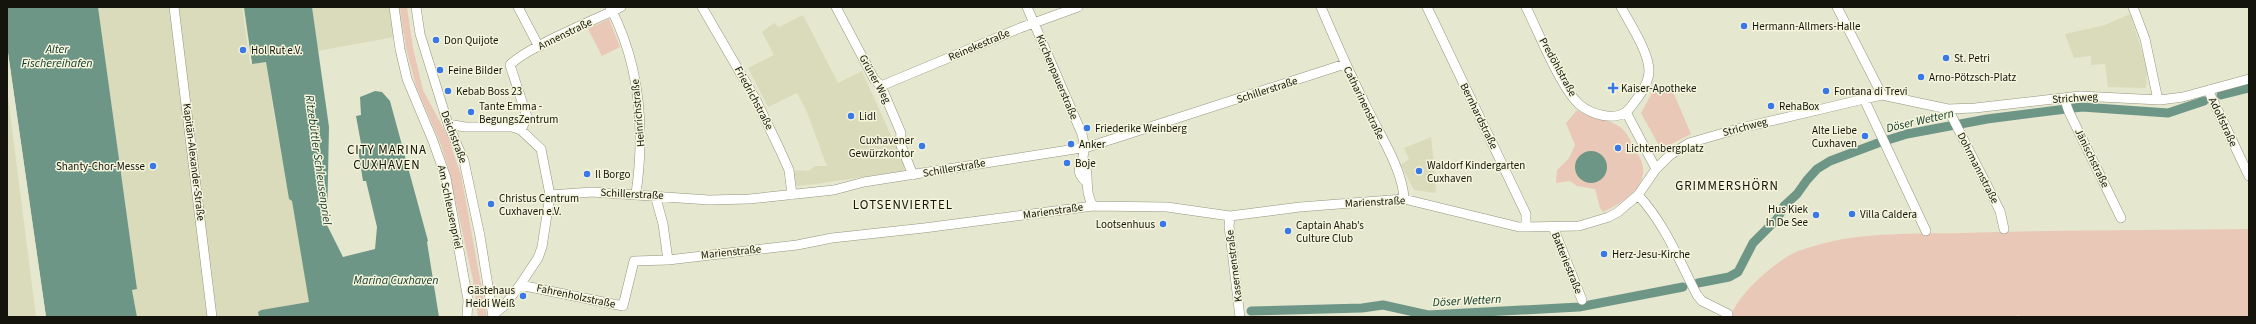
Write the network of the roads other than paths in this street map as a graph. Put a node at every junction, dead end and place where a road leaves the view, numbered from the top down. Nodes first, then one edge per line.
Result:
1 (174, 7) edge
2 (394, 7) edge
3 (416, 7) edge
4 (518, 7) edge
5 (621, 7) edge
6 (702, 7) edge
7 (836, 7) edge
8 (1027, 7) edge
9 (1078, 7) edge
10 (1321, 7) edge
11 (1427, 7) edge
12 (1526, 7) edge
13 (1621, 7) edge
14 (1837, 7) edge
15 (2133, 7) edge
16 (611, 9) edge
17 (1034, 23) junction
18 (539, 46) junction
19 (1345, 64) junction
20 (2249, 79) edge
21 (881, 86) junction
22 (2208, 90) junction
23 (1882, 95) junction
24 (1864, 99) junction
25 (2158, 100) junction
26 (2067, 106) junction
27 (1948, 109) junction
28 (1626, 112) junction
29 (448, 124) junction
30 (521, 130) junction
31 (1084, 148) junction
32 (1656, 169) junction
33 (913, 175) junction
34 (2249, 176) edge
35 (636, 194) junction
36 (550, 195) junction
37 (655, 195) junction
38 (792, 195) junction
39 (1638, 195) junction
40 (1404, 199) junction
41 (1093, 206) junction
42 (1437, 206) joint
43 (1230, 216) junction
44 (2121, 218) dead end
45 (1526, 227) junction
46 (1553, 227) junction
47 (2004, 229) dead end
48 (1926, 231) dead end
49 (668, 260) junction
50 (520, 285) junction
51 (1582, 300) dead end
52 (1728, 314) dead end
53 (493, 316) edge
54 (212, 317) edge
55 (467, 317) edge
56 (1240, 317) edge

1 - 54 street, Kapitän-Alexander-Straße
2 - 55 street, Am Schleusenpriel
3 - 29 street, Deichstraße
4 - 18 street
5 - 16 street, Annenstraße
6 - 38 street, Friedrichstraße
7 - 21 street, Grüner Weg
8 - 17 street, Kirchenpauerstraße
9 - 17 street, Reinekestraße
10 - 19 street, Catharinenstraße
11 - 45 street, Bernhardstraße
12 - 28 street, Predöhlstraße
13 - 28 street
14 - 23 street
15 - 25 street
16 - 18 street, Annenstraße
16 - 35 street, Heinrichstraße
17 - 21 street, Reinekestraße
17 - 31 street, Kirchenpauerstraße
18 - 30 street, Annenstraße
19 - 31 street, Schillerstraße
19 - 40 street, Catharinenstraße
20 - 22 street, Strichweg
21 - 33 street, Grüner Weg
22 - 25 street, Strichweg
22 - 34 street, Adolfstraße
23 - 24 street, Strichweg
23 - 27 street, Strichweg
24 - 32 street, Strichweg
24 - 48 street
25 - 26 street, Strichweg
26 - 27 street, Strichweg
26 - 44 street, Jänischstraße
27 - 47 street, Dohrmannstraße
28 - 32 street
29 - 30 street
29 - 53 street, Deichstraße
30 - 36 street
31 - 33 street, Schillerstraße
31 - 41 street, Kirchenpauerstraße
32 - 39 street, Strichweg
33 - 38 street, Schillerstraße
35 - 36 street, Schillerstraße
35 - 37 street, Schillerstraße
36 - 50 street
37 - 38 street, Schillerstraße
37 - 49 street
39 - 46 street, Strichweg
39 - 52 street
40 - 42 street, Marienstraße
40 - 43 street, Marienstraße
41 - 43 street, Marienstraße
41 - 49 street, Marienstraße
42 - 45 street, Strichweg
43 - 56 street, Kasernenstraße
45 - 46 street, Strichweg
46 - 51 street, Batteriestraße
49 - 50 street, Fahrenholzstraße
50 - 53 street

